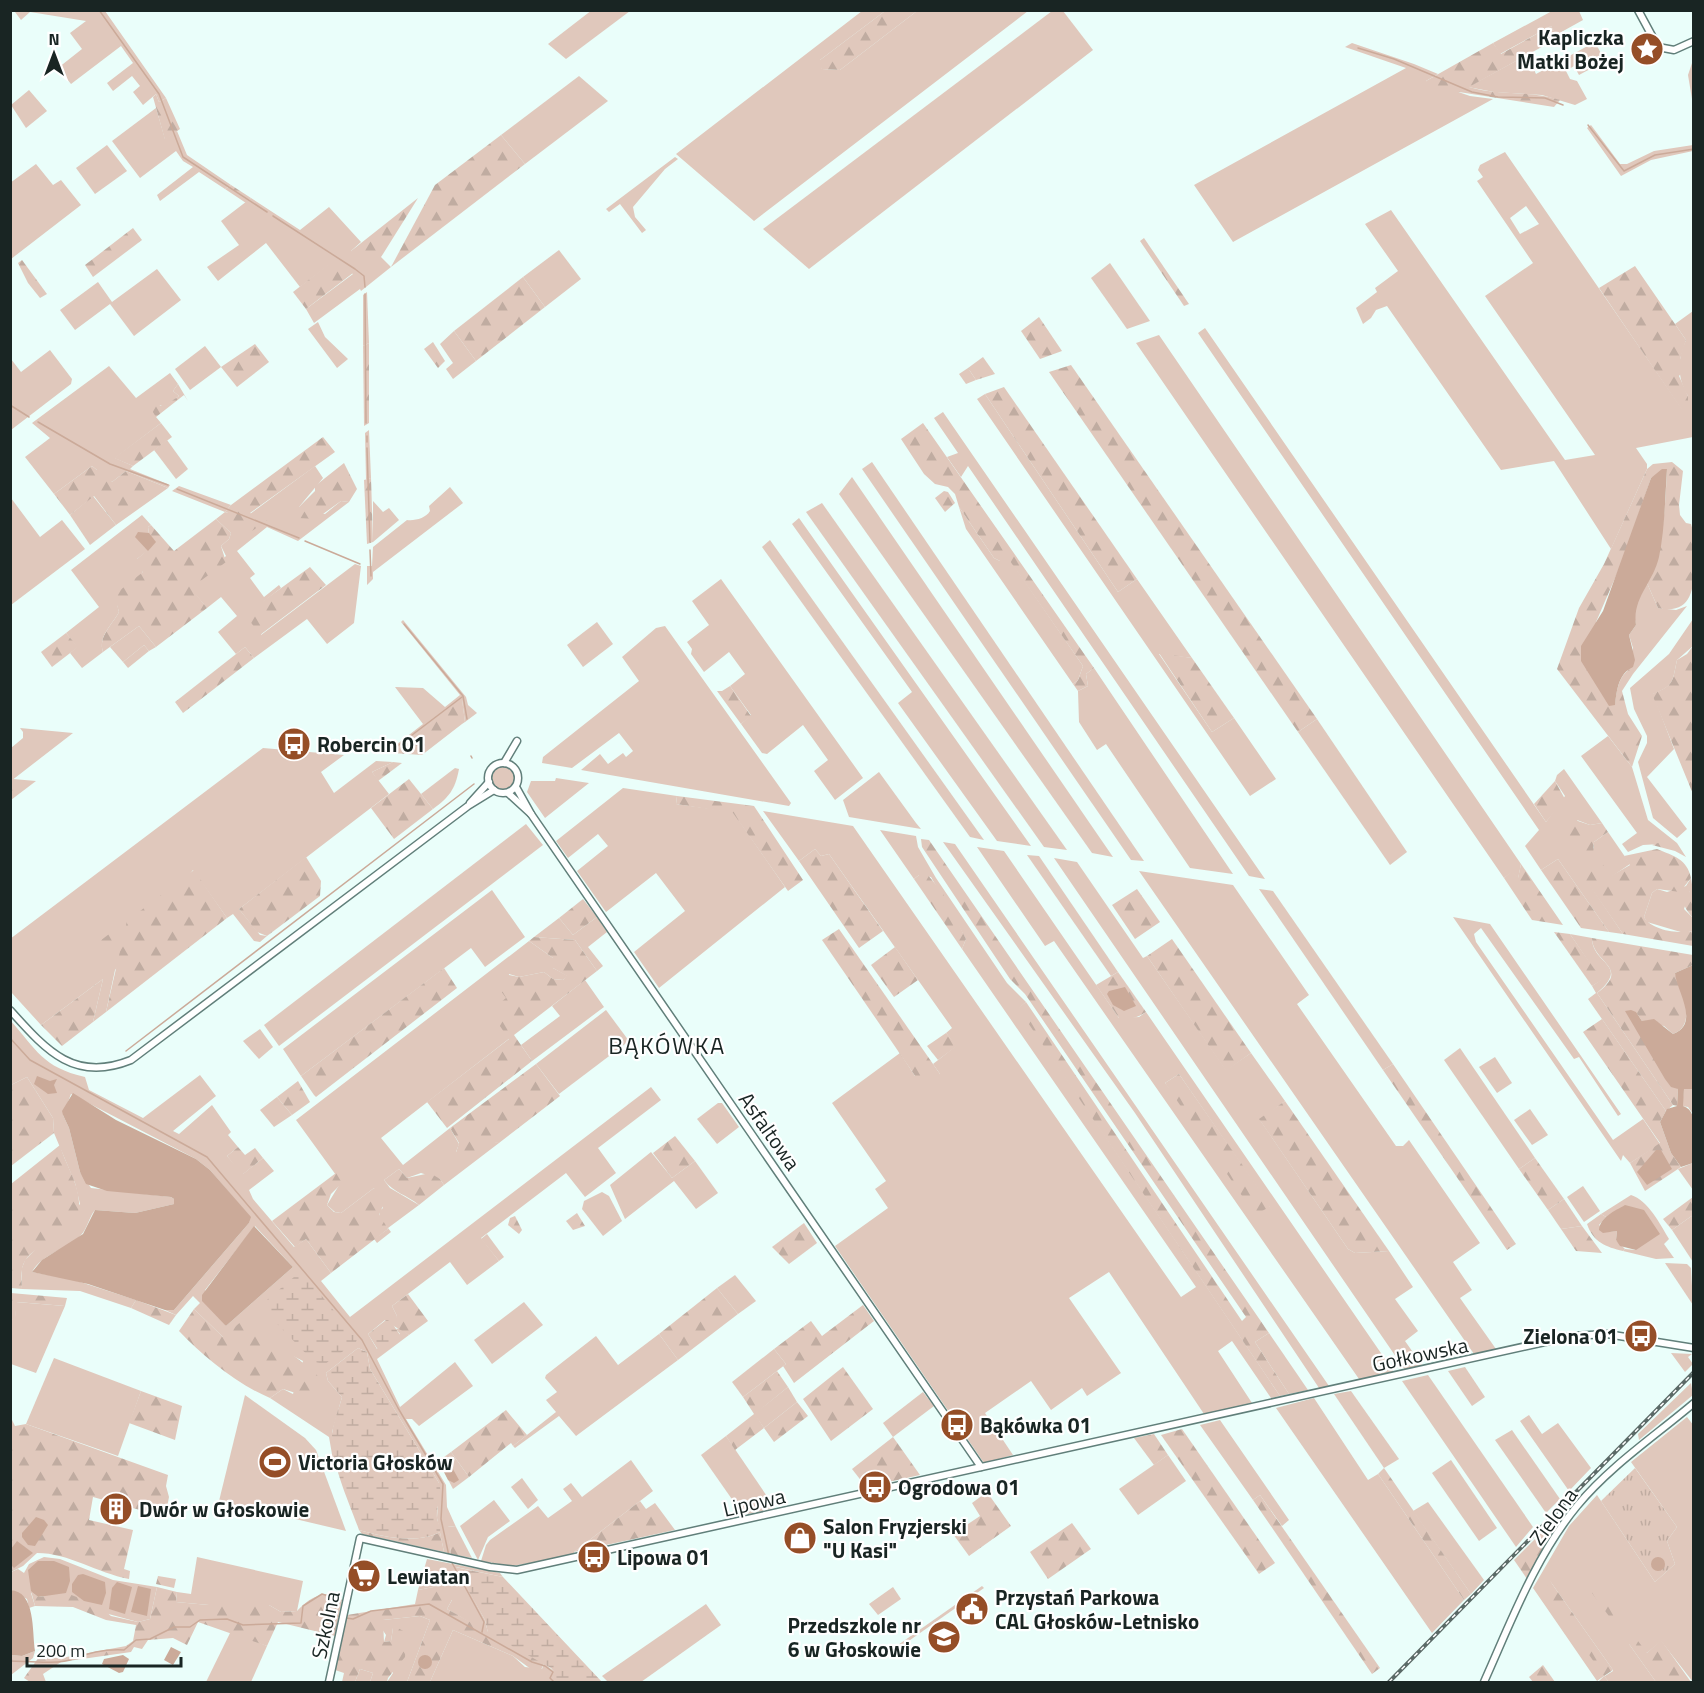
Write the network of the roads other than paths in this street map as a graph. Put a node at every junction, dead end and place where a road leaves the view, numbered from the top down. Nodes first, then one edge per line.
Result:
1 (1638, 10) edge
2 (1694, 41) edge
3 (504, 763) junction
4 (513, 766) junction
5 (489, 782) junction
6 (516, 787) junction
7 (494, 790) junction
8 (508, 793) junction
9 (468, 806) junction
10 (531, 814) junction
11 (10, 1010) edge
12 (1694, 1348) edge
13 (1694, 1403) edge
14 (1154, 1429) joint
15 (981, 1467) junction
16 (360, 1538) joint
17 (329, 1683) edge
18 (1484, 1683) edge

1 - 2 street
3 - 4 street
3 - 4 street
3 - 5 street
4 - 6 street
5 - 7 street
5 - 9 street
6 - 8 street
6 - 10 street, Asfaltowa
7 - 8 street
7 - 9 street
8 - 10 street, Asfaltowa
9 - 11 street
10 - 15 street, Asfaltowa
12 - 14 street, Gołkowska
13 - 18 street, Zielona
14 - 15 street, Lipowa
15 - 16 street, Lipowa
16 - 17 street, Szkolna

